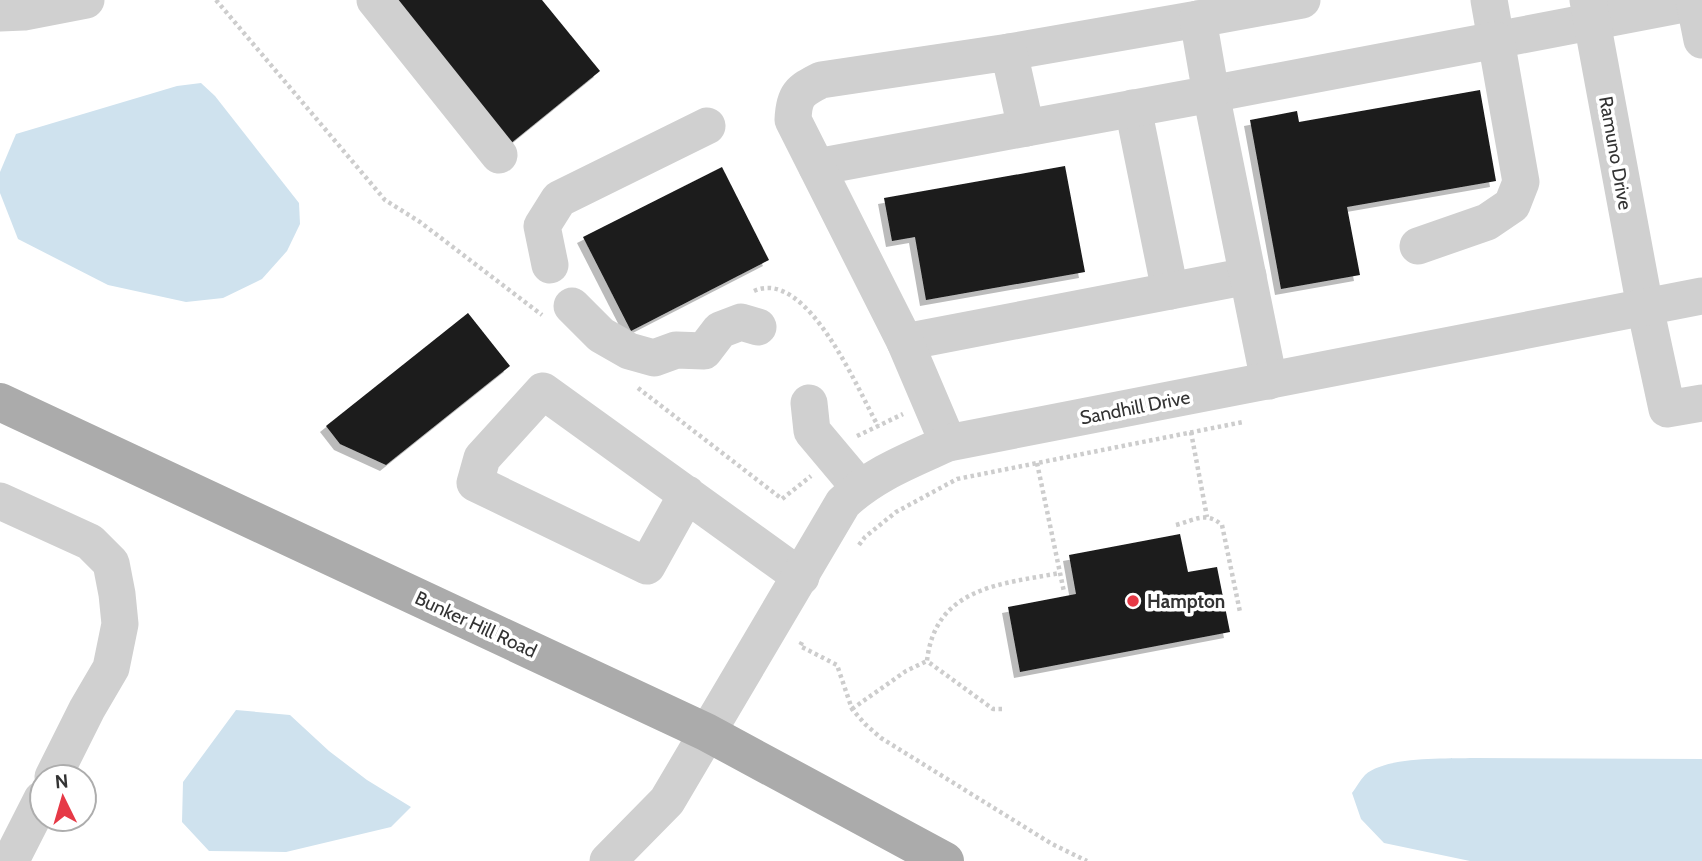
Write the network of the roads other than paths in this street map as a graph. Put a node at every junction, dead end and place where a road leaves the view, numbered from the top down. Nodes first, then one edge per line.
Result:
1 (86, 0) edge
2 (374, 0) edge
3 (1302, 0) edge
4 (1489, 0) edge
5 (1694, 1) edge
6 (1590, 10) edge
7 (0, 13) edge
8 (1198, 19) junction
9 (1496, 40) junction
10 (1702, 40) edge
11 (1009, 52) junction
12 (1211, 94) junction
13 (1133, 108) junction
14 (706, 126) dead end
15 (1026, 128) junction
16 (499, 155) dead end
17 (817, 167) junction
18 (1418, 246) dead end
19 (550, 265) dead end
20 (1248, 276) junction
21 (1170, 291) junction
22 (1702, 296) edge
23 (572, 306) dead end
24 (1645, 307) junction
25 (758, 327) dead end
26 (905, 342) junction
27 (1269, 381) junction
28 (0, 402) edge
29 (1702, 403) edge
30 (801, 419) dead end
31 (948, 443) junction
32 (859, 488) junction
33 (687, 494) junction
34 (0, 501) edge
35 (802, 577) junction
36 (706, 732) junction
37 (60, 763) edge
38 (28, 823) edge
39 (9, 856) edge
40 (608, 861) edge
41 (945, 861) edge

1 - 7 street
2 - 16 street
3 - 8 street
4 - 9 street
5 - 6 street
5 - 10 street
6 - 9 street
6 - 24 street, Ramuno Drive
8 - 11 street
8 - 12 street
9 - 12 street
9 - 18 street
11 - 15 street
11 - 17 street
12 - 13 street
12 - 20 street
13 - 15 street
13 - 21 street
14 - 19 street
15 - 17 street
17 - 26 street
20 - 21 street
20 - 27 street
21 - 26 street
22 - 24 street, Sandhill Drive
23 - 25 street
24 - 27 street, Sandhill Drive
24 - 29 street, Ramuno Drive
26 - 31 street
27 - 31 street, Sandhill Drive
28 - 36 main road, Bunker Hill Road
30 - 32 street
31 - 32 street, Sandhill Drive
32 - 35 street, Sandhill Drive
33 - 33 street
33 - 35 street
34 - 37 street
35 - 36 street, Sandhill Drive
36 - 40 street, Sandhill Drive
36 - 41 main road, Bunker Hill Road
38 - 39 street

